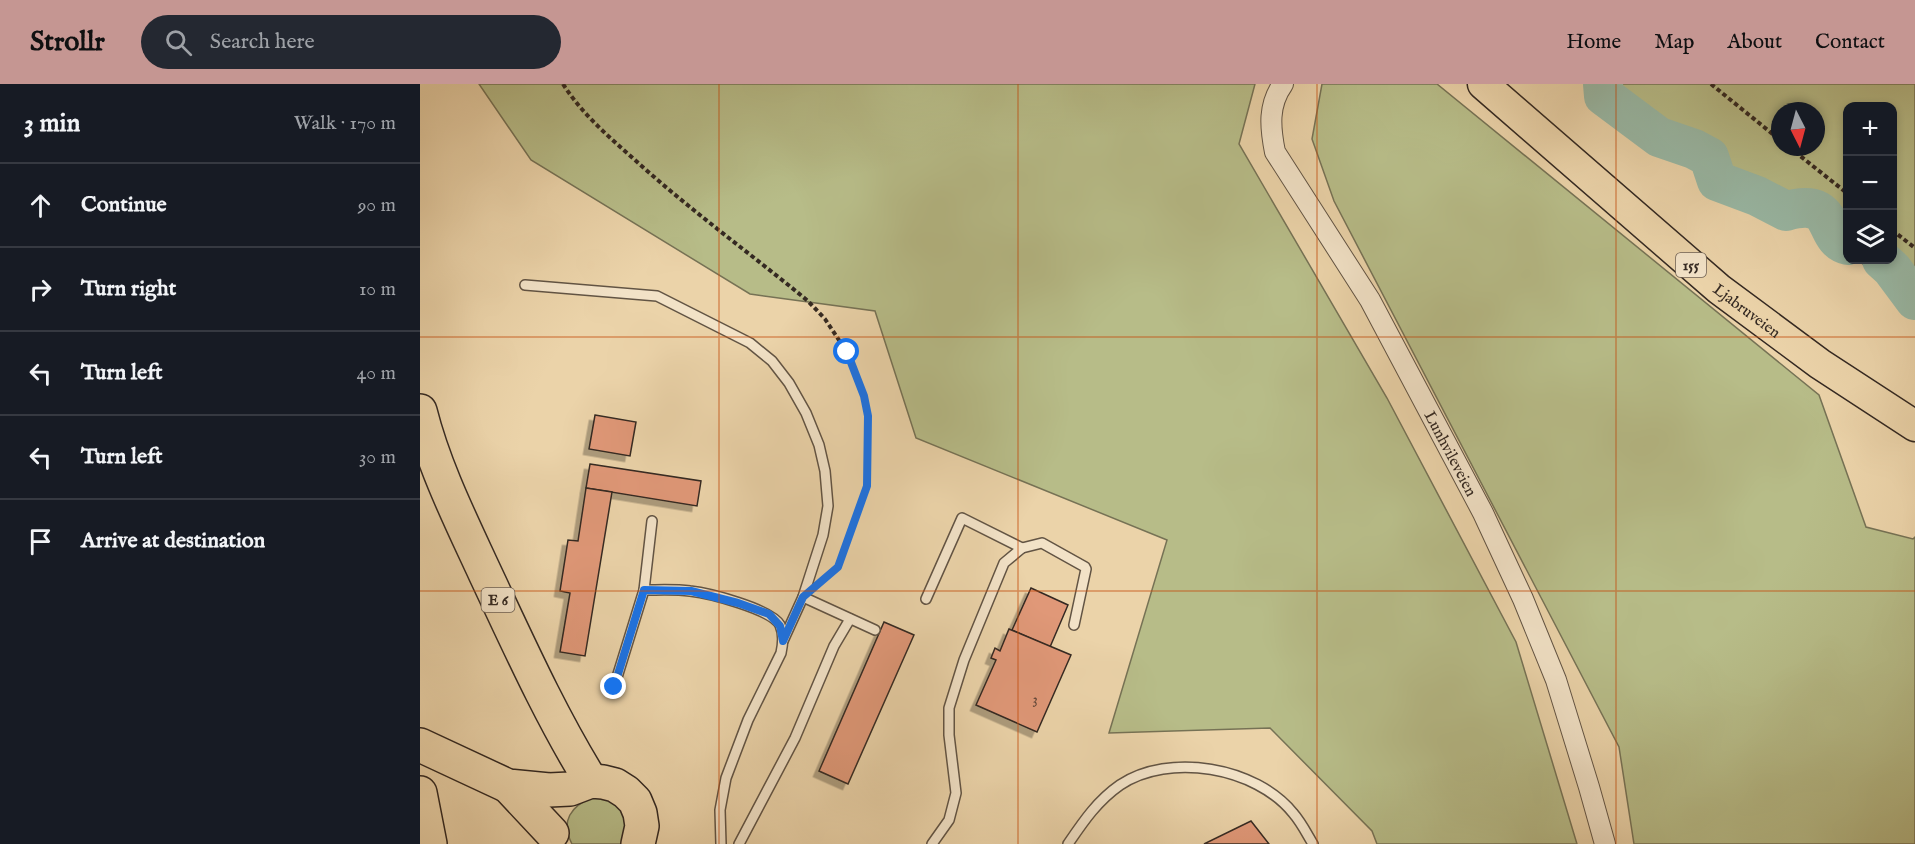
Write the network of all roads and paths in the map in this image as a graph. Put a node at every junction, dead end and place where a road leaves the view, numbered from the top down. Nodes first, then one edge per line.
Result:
1 (563, 84) edge
2 (1283, 84) edge
3 (1483, 84) edge
4 (1712, 84) edge
5 (1771, 133) edge
6 (1800, 156) edge
7 (1843, 190) edge
8 (1897, 233) edge
9 (1915, 248) edge
10 (525, 285) dead end
11 (420, 411) edge
12 (1915, 426) edge
13 (652, 521) dead end
14 (1022, 548) junction
15 (644, 590) junction
16 (803, 597) junction
17 (926, 598) dead end
18 (850, 619) junction
19 (1074, 625) dead end
20 (875, 630) dead end
21 (783, 641) junction
22 (614, 687) dead end
23 (420, 746) edge
24 (504, 783) junction
25 (580, 785) junction
26 (420, 793) edge
27 (553, 839) edge
28 (430, 844) edge
29 (638, 844) edge
30 (721, 844) edge
31 (739, 844) edge
32 (932, 844) edge
33 (1068, 844) edge
34 (1313, 844) edge
35 (1605, 844) edge

1 - 16 path
2 - 35 street, Lunhvileveien
3 - 12 main road, Ljabruveien / 155
4 - 5 path
6 - 7 path
8 - 9 path
10 - 16 lane
11 - 25 highway, E 6
13 - 15 lane
14 - 17 lane
14 - 19 lane
14 - 32 lane
15 - 21 lane
15 - 22 lane
16 - 18 lane
16 - 21 lane
18 - 20 lane
18 - 31 lane
21 - 30 lane
23 - 24 highway
24 - 25 highway
24 - 27 highway
25 - 27 highway
25 - 29 highway
26 - 28 highway
33 - 34 lane

